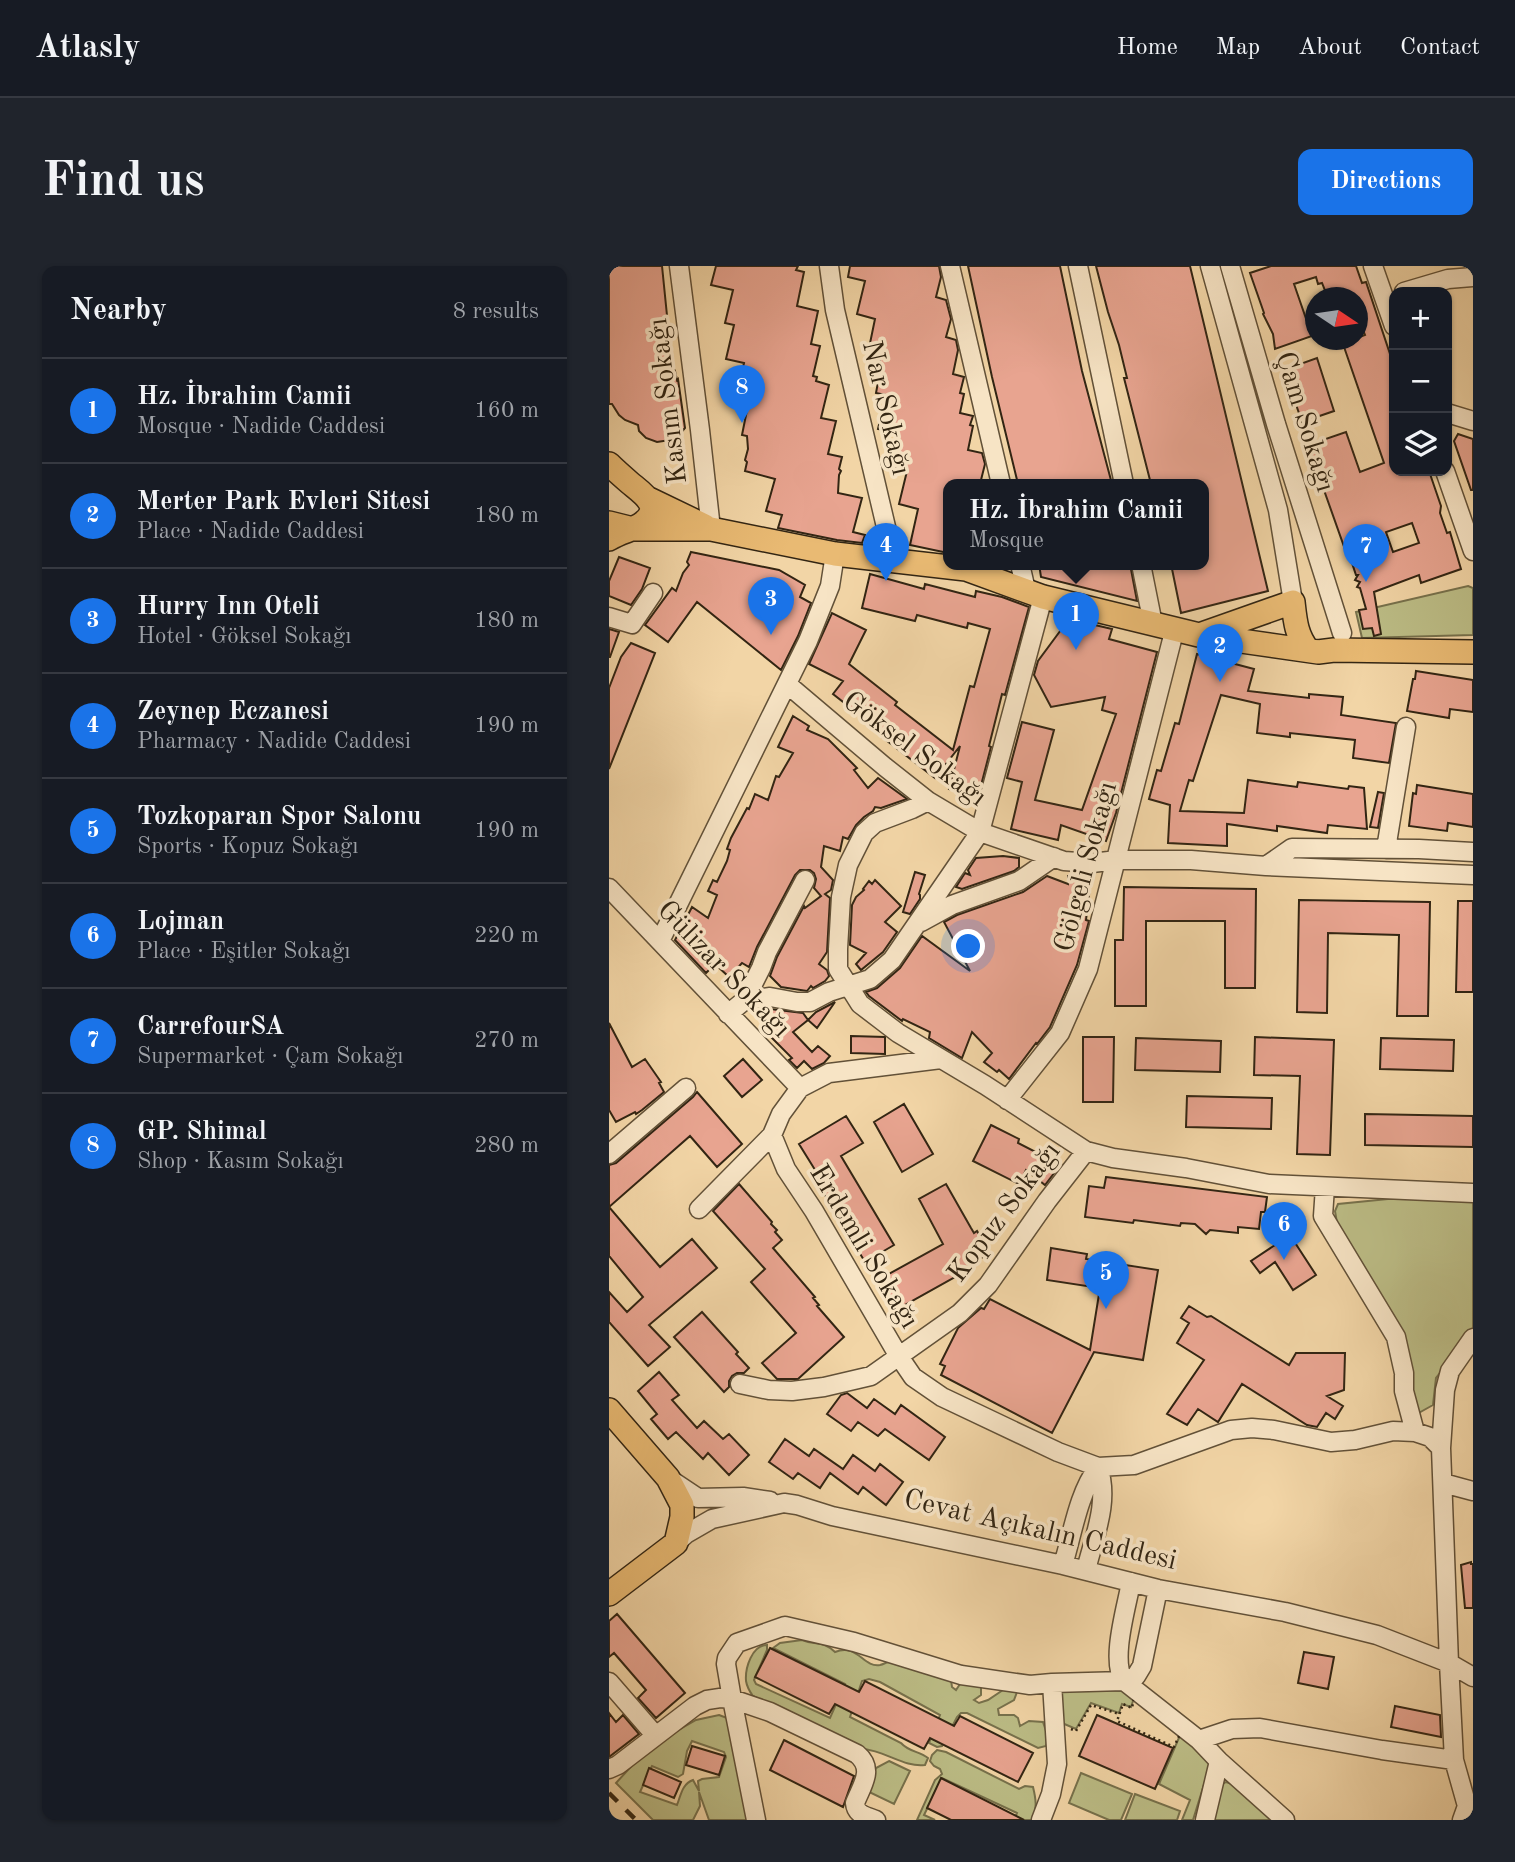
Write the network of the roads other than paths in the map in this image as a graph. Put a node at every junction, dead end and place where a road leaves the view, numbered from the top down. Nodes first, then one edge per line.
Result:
1 (679, 266) edge
2 (829, 266) edge
3 (950, 266) edge
4 (1078, 266) edge
5 (1210, 266) edge
6 (1230, 266) edge
7 (1373, 266) edge
8 (1473, 278) edge
9 (1421, 287) edge
10 (1389, 297) edge
11 (1450, 413) edge
12 (1473, 421) edge
13 (611, 467) edge
14 (1447, 476) edge
15 (1000, 479) edge
16 (1123, 479) edge
17 (647, 498) junction
18 (609, 523) edge
19 (633, 529) junction
20 (711, 529) junction
21 (609, 539) edge
22 (1473, 551) edge
23 (835, 554) junction
24 (894, 561) junction
25 (943, 566) edge
26 (969, 570) edge
27 (1023, 570) edge
28 (1143, 570) edge
29 (653, 593) dead end
30 (1035, 594) junction
31 (1293, 602) junction
32 (609, 617) edge
33 (1164, 626) junction
34 (1199, 635) junction
35 (1338, 641) junction
36 (1308, 650) junction
37 (1473, 652) edge
38 (787, 684) junction
39 (1406, 727) dead end
40 (928, 801) junction
41 (980, 832) junction
42 (1386, 849) junction
43 (1473, 852) edge
44 (1054, 857) junction
45 (1117, 860) junction
46 (1266, 866) junction
47 (1473, 875) edge
48 (805, 880) dead end
49 (609, 888) edge
50 (918, 923) junction
51 (660, 941) junction
52 (848, 986) junction
53 (745, 1000) junction
54 (729, 1014) junction
55 (941, 1059) junction
56 (686, 1088) dead end
57 (800, 1088) junction
58 (1007, 1100) junction
59 (772, 1135) junction
60 (1086, 1152) junction
61 (609, 1153) edge
62 (1325, 1187) junction
63 (1473, 1193) edge
64 (699, 1209) dead end
65 (1473, 1338) edge
66 (898, 1356) junction
67 (740, 1384) dead end
68 (609, 1410) edge
69 (1415, 1432) junction
70 (1441, 1448) junction
71 (1098, 1467) junction
72 (668, 1478) junction
73 (1443, 1483) junction
74 (1473, 1491) edge
75 (784, 1503) junction
76 (676, 1543) junction
77 (1063, 1565) junction
78 (1086, 1570) junction
79 (1131, 1582) junction
80 (1158, 1590) junction
81 (609, 1594) edge
82 (1449, 1663) junction
83 (1473, 1677) edge
84 (1124, 1681) junction
85 (609, 1682) edge
86 (1052, 1682) junction
87 (732, 1699) junction
88 (655, 1735) junction
89 (1199, 1740) junction
90 (1454, 1760) junction
91 (1219, 1761) junction
92 (609, 1769) edge
93 (756, 1820) edge
94 (876, 1820) edge
95 (1041, 1820) edge
96 (1205, 1820) edge
97 (1285, 1820) edge
98 (1462, 1820) edge

1 - 20 street, Kasım Sokağı
2 - 24 street, Nar Sokağı
3 - 15 street
4 - 16 street
5 - 31 street, Çam Sokağı
6 - 35 street, Çam Sokağı
7 - 10 street
8 - 9 street
11 - 12 street
13 - 17 main road
14 - 22 street
17 - 19 main road
17 - 20 main road
18 - 19 main road
19 - 20 main road
19 - 21 main road
20 - 23 main road
23 - 24 main road
23 - 38 street
24 - 25 main road
26 - 30 main road
27 - 30 street
28 - 33 street
29 - 32 street
30 - 33 main road
30 - 41 street
31 - 34 main road
31 - 36 main road
33 - 34 main road
33 - 45 street, Gölgeli Sokağı
34 - 36 main road
35 - 36 main road
35 - 37 main road
38 - 40 street, Göksel Sokağı
38 - 51 street
39 - 42 street
40 - 41 street, Göksel Sokağı
40 - 52 street
41 - 44 street, Göksel Sokağı
41 - 50 street
42 - 43 street
42 - 46 street
44 - 45 street, Göksel Sokağı
44 - 50 street
45 - 46 street, Göksel Sokağı
45 - 58 street, Gölgeli Sokağı
46 - 47 street, Göksel Sokağı
48 - 53 street
49 - 51 street, Gülizar Sokağı
50 - 52 street
51 - 54 street, Gülizar Sokağı
52 - 53 street
52 - 55 street
53 - 54 street
54 - 57 street, Gülizar Sokağı
55 - 57 street
55 - 58 street
56 - 61 street
57 - 59 street
58 - 60 street
59 - 64 street
59 - 66 street, Erdemli Sokağı
60 - 62 street
60 - 66 street, Kopuz Sokağı
62 - 63 street
62 - 69 street
65 - 70 street
66 - 67 street, Kopuz Sokağı
66 - 71 street, Erdemli Sokağı
68 - 72 main road
69 - 70 street
69 - 71 street
70 - 73 street
71 - 77 street
71 - 78 street
72 - 75 street
72 - 76 main road
73 - 74 street
73 - 82 street
75 - 76 street, Cevat Açıkalın Caddesi
75 - 77 street, Cevat Açıkalın Caddesi
76 - 81 main road, Cevat Açıkalın Caddesi
77 - 78 street, Cevat Açıkalın Caddesi
78 - 79 street, Cevat Açıkalın Caddesi
79 - 80 street, Cevat Açıkalın Caddesi
79 - 84 street
80 - 82 street, Cevat Açıkalın Caddesi
80 - 84 street
82 - 83 street, Cevat Açıkalın Caddesi
82 - 90 street
84 - 86 street
84 - 89 street
85 - 88 street
86 - 87 street
86 - 95 street
87 - 88 street
87 - 93 street
87 - 94 street
88 - 92 street
89 - 90 street
89 - 91 street
90 - 98 street
91 - 96 street
91 - 97 street

